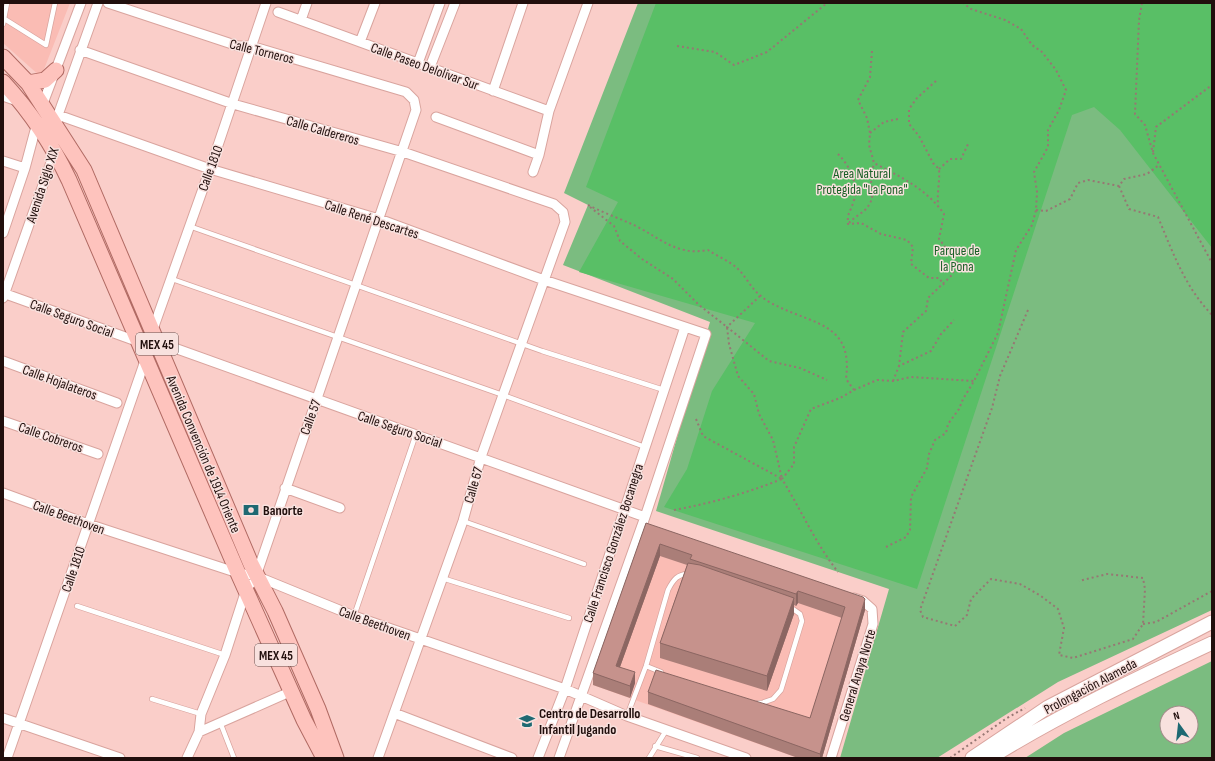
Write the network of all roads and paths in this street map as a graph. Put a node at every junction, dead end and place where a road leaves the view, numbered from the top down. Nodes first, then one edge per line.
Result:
1 (7, 3) edge
2 (55, 3) edge
3 (81, 3) edge
4 (98, 3) edge
5 (108, 3) edge
6 (266, 3) edge
7 (307, 3) edge
8 (375, 3) edge
9 (440, 3) edge
10 (455, 3) edge
11 (523, 3) edge
12 (588, 3) edge
13 (827, 3) edge
14 (963, 3) edge
15 (1142, 3) edge
16 (278, 12) dead end
17 (301, 20) junction
18 (3, 21) edge
19 (360, 42) junction
20 (251, 46) junction
21 (677, 46) dead end
22 (80, 50) junction
23 (872, 51) dead end
24 (3, 56) edge
25 (418, 63) junction
26 (430, 67) junction
27 (56, 70) junction
28 (936, 81) dead end
29 (3, 82) edge
30 (28, 83) junction
31 (1212, 85) edge
32 (493, 91) junction
33 (3, 96) edge
34 (414, 100) joint
35 (22, 102) junction
36 (43, 104) junction
37 (232, 104) junction
38 (549, 111) junction
39 (436, 117) dead end
40 (898, 119) dead end
41 (57, 121) junction
42 (36, 125) junction
43 (870, 132) junction
44 (969, 142) dead end
45 (55, 151) junction
46 (402, 152) junction
47 (1153, 153) junction
48 (838, 154) dead end
49 (539, 155) junction
50 (3, 161) edge
51 (874, 163) junction
52 (1159, 165) junction
53 (25, 168) junction
54 (210, 169) junction
55 (940, 169) junction
56 (533, 172) dead end
57 (1119, 186) junction
58 (938, 206) junction
59 (1036, 210) junction
60 (563, 212) joint
61 (6, 217) edge
62 (379, 219) junction
63 (848, 224) junction
64 (189, 226) junction
65 (3, 233) edge
66 (1212, 263) edge
67 (172, 279) junction
68 (544, 280) junction
69 (356, 284) junction
70 (944, 285) junction
71 (3, 295) edge
72 (760, 296) junction
73 (1028, 310) dead end
74 (1212, 315) edge
75 (954, 320) dead end
76 (685, 327) junction
77 (727, 327) junction
78 (706, 334) joint
79 (154, 337) junction
80 (339, 337) junction
81 (140, 343) junction
82 (521, 343) junction
83 (147, 357) junction
84 (3, 361) edge
85 (900, 366) junction
86 (827, 380) dead end
87 (893, 381) junction
88 (974, 381) junction
89 (664, 390) junction
90 (854, 390) junction
91 (502, 395) junction
92 (316, 400) junction
93 (117, 403) dead end
94 (696, 419) dead end
95 (3, 421) edge
96 (416, 434) junction
97 (645, 447) junction
98 (98, 454) dead end
99 (481, 457) junction
100 (782, 480) junction
101 (285, 488) junction
102 (3, 493) edge
103 (340, 508) dead end
104 (624, 510) junction
105 (674, 510) dead end
106 (646, 517) junction
107 (463, 521) junction
108 (88, 524) junction
109 (886, 547) dead end
110 (584, 564) dead end
111 (838, 572) dead end
112 (238, 573) junction
113 (694, 575) edge
114 (256, 576) junction
115 (442, 578) junction
116 (1079, 581) dead end
117 (246, 590) junction
118 (1212, 591) edge
119 (848, 596) edge
120 (77, 606) dead end
121 (786, 606) edge
122 (354, 616) junction
123 (569, 618) dead end
124 (1212, 622) edge
125 (1143, 624) junction
126 (421, 639) junction
127 (1212, 643) edge
128 (225, 655) junction
129 (646, 666) junction
130 (668, 674) edge
131 (565, 689) junction
132 (292, 692) junction
133 (581, 697) junction
134 (152, 699) dead end
135 (751, 702) edge
136 (394, 713) junction
137 (202, 714) junction
138 (627, 716) junction
139 (3, 718) edge
140 (304, 720) junction
141 (220, 722) junction
142 (19, 724) junction
143 (667, 729) junction
144 (199, 732) junction
145 (656, 746) junction
146 (335, 757) edge
147 (7, 758) edge
148 (120, 758) edge
149 (187, 758) edge
150 (234, 758) edge
151 (316, 758) edge
152 (378, 758) edge
153 (512, 758) edge
154 (538, 758) edge
155 (559, 758) edge
156 (649, 758) edge
157 (697, 758) edge
158 (746, 758) edge
159 (831, 758) edge
160 (972, 758) edge
161 (990, 758) edge

1 - 18 lane
2 - 18 lane
3 - 27 street, Avenida Siglo XIX
4 - 22 street, Avenida Siglo XIX
5 - 20 street, Calle Torneros
6 - 20 street, Calle 1810
7 - 17 street
8 - 19 street
9 - 25 street
10 - 26 street
11 - 32 street
12 - 38 street
13 - 21 path
14 - 59 path
15 - 47 path
16 - 17 street, Calle Paseo Delolivar Sur
17 - 19 street, Calle Paseo Delolivar Sur
19 - 25 street, Calle Paseo Delolivar Sur
20 - 34 street, Calle Torneros
20 - 37 street, Calle 1810
22 - 37 street, Calle Caldereros
22 - 41 street, Avenida Siglo XIX
23 - 43 path
24 - 30 main road, Avenida Convención de 1914 Oriente / MEX 45
25 - 26 street, Calle Paseo Delolivar Sur
26 - 32 street, Calle Paseo Delolivar Sur
27 - 30 main road
27 - 36 street, Avenida Siglo XIX
28 - 55 path
29 - 35 main road, Avenida Convención de 1914 Oriente / MEX 45
30 - 36 main road, Avenida Convención de 1914 Oriente / MEX 45
31 - 47 path
32 - 38 street, Calle Paseo Delolivar Sur
33 - 35 street
34 - 46 street, Calle 57
35 - 42 main road, Avenida Convención de 1914 Oriente / MEX 45
36 - 41 main road, Avenida Convención de 1914 Oriente / MEX 45
36 - 42 street, Avenida Siglo XIX
37 - 46 street, Calle Caldereros
37 - 54 street, Calle 1810
38 - 49 street
39 - 49 street
40 - 43 path
41 - 45 street, Avenida Siglo XIX
41 - 54 street, Calle René Descartes
41 - 79 main road, Avenida Convención de 1914 Oriente / MEX 45
42 - 45 main road, Avenida Convención de 1914 Oriente / MEX 45
42 - 53 street, Avenida Siglo XIX
43 - 51 path
44 - 55 path
45 - 71 street, Avenida Siglo XIX
45 - 81 main road, Avenida Convención de 1914 Oriente / MEX 45
46 - 60 street, Calle Caldereros
46 - 62 street, Calle 57
47 - 52 path
48 - 63 path
49 - 56 street
50 - 53 street
51 - 58 path
51 - 63 path
52 - 57 path
52 - 66 path
53 - 61 street, Avenida Siglo XIX
54 - 62 street, Calle René Descartes
54 - 64 street, Calle 1810
55 - 58 path
57 - 59 path
57 - 74 path
58 - 70 path
59 - 88 path
60 - 68 street, Calle 67
61 - 65 street, Avenida Siglo XIX
62 - 68 street, Calle René Descartes
62 - 69 street, Calle 57
63 - 70 path
64 - 67 street, Calle 1810
64 - 69 lane
67 - 79 street, Calle 1810
67 - 80 lane
68 - 76 street, Calle René Descartes
68 - 82 street, Calle 67
69 - 80 street, Calle 57
69 - 82 lane
70 - 85 path
71 - 81 street, Calle Seguro Social
72 - 77 path
72 - 77 path
72 - 90 path
73 - 125 path
75 - 85 path
76 - 78 street, Calle René Descartes
76 - 89 street, Calle Francisco González Bocanegra
77 - 86 path
77 - 100 path
78 - 106 street, Calle Francisco González Bocanegra
79 - 92 street, Calle Seguro Social
79 - 114 main road, Avenida Convención de 1914 Oriente / MEX 45
80 - 91 lane
80 - 92 street, Calle 57
81 - 83 main road, Avenida Convención de 1914 Oriente / MEX 45
82 - 89 lane
82 - 91 street, Calle 67
83 - 108 street, Calle 1810
83 - 112 main road, Avenida Convención de 1914 Oriente / MEX 45
84 - 93 street, Calle Hojalateros
85 - 87 path
87 - 88 path
87 - 90 path
88 - 109 path
89 - 97 street, Calle Francisco González Bocanegra
90 - 100 path
91 - 97 lane
91 - 99 street, Calle 67
92 - 96 street, Calle Seguro Social
92 - 101 street, Calle 57
94 - 100 path
95 - 98 street, Calle Cobreros
96 - 99 street, Calle Seguro Social
96 - 122 lane
97 - 104 street, Calle Francisco González Bocanegra
99 - 104 street, Calle Seguro Social
99 - 107 street, Calle 67
100 - 105 path
100 - 111 path
101 - 103 street
101 - 114 street, Calle 57
102 - 108 street, Calle Beethoven
104 - 106 street, Calle Seguro Social
104 - 131 street, Calle Francisco González Bocanegra
106 - 133 street, Calle Francisco González Bocanegra
107 - 110 lane
107 - 115 street, Calle 67
108 - 112 street, Calle Beethoven
108 - 142 street, Calle 1810
112 - 114 street, Calle Beethoven
112 - 117 main road, Avenida Convención de 1914 Oriente / MEX 45
113 - 129 lane
114 - 117 street, Calle 57
114 - 122 street, Calle Beethoven
114 - 146 main road, Avenida Convención de 1914 Oriente / MEX 45
115 - 123 lane
115 - 126 street, Calle 67
116 - 125 path
117 - 128 street, Calle 57
117 - 132 main road, Avenida Convención de 1914 Oriente / MEX 45
118 - 125 path
119 - 159 street, General Anaya Norte
120 - 128 lane
121 - 135 lane
122 - 126 street, Calle Beethoven
124 - 160 main road, Prolongación Alameda
126 - 131 street, Calle Beethoven
126 - 136 street, Calle 67
127 - 161 main road, Prolongación Alameda
128 - 137 street, Calle 57
129 - 130 lane
129 - 138 lane
131 - 133 street, Calle Beethoven
131 - 154 street, Calle Francisco González Bocanegra
132 - 140 main road, Avenida Convención de 1914 Oriente / MEX 45
132 - 141 street
133 - 138 street, Calle Beethoven
133 - 155 street, Calle Francisco González Bocanegra
134 - 137 lane
136 - 152 street, Calle 67
136 - 153 street
137 - 144 street, Calle 57
138 - 143 street, Calle Beethoven
139 - 142 street
140 - 146 main road, Avenida Convención de 1914 Oriente / MEX 45
140 - 151 main road, Avenida Convención de 1914 Oriente
141 - 144 street
141 - 150 lane
142 - 147 street, Calle 1810
142 - 148 street
143 - 145 lane
143 - 158 street, Calle Beethoven
144 - 149 street, Calle 57
145 - 156 lane
145 - 157 lane

